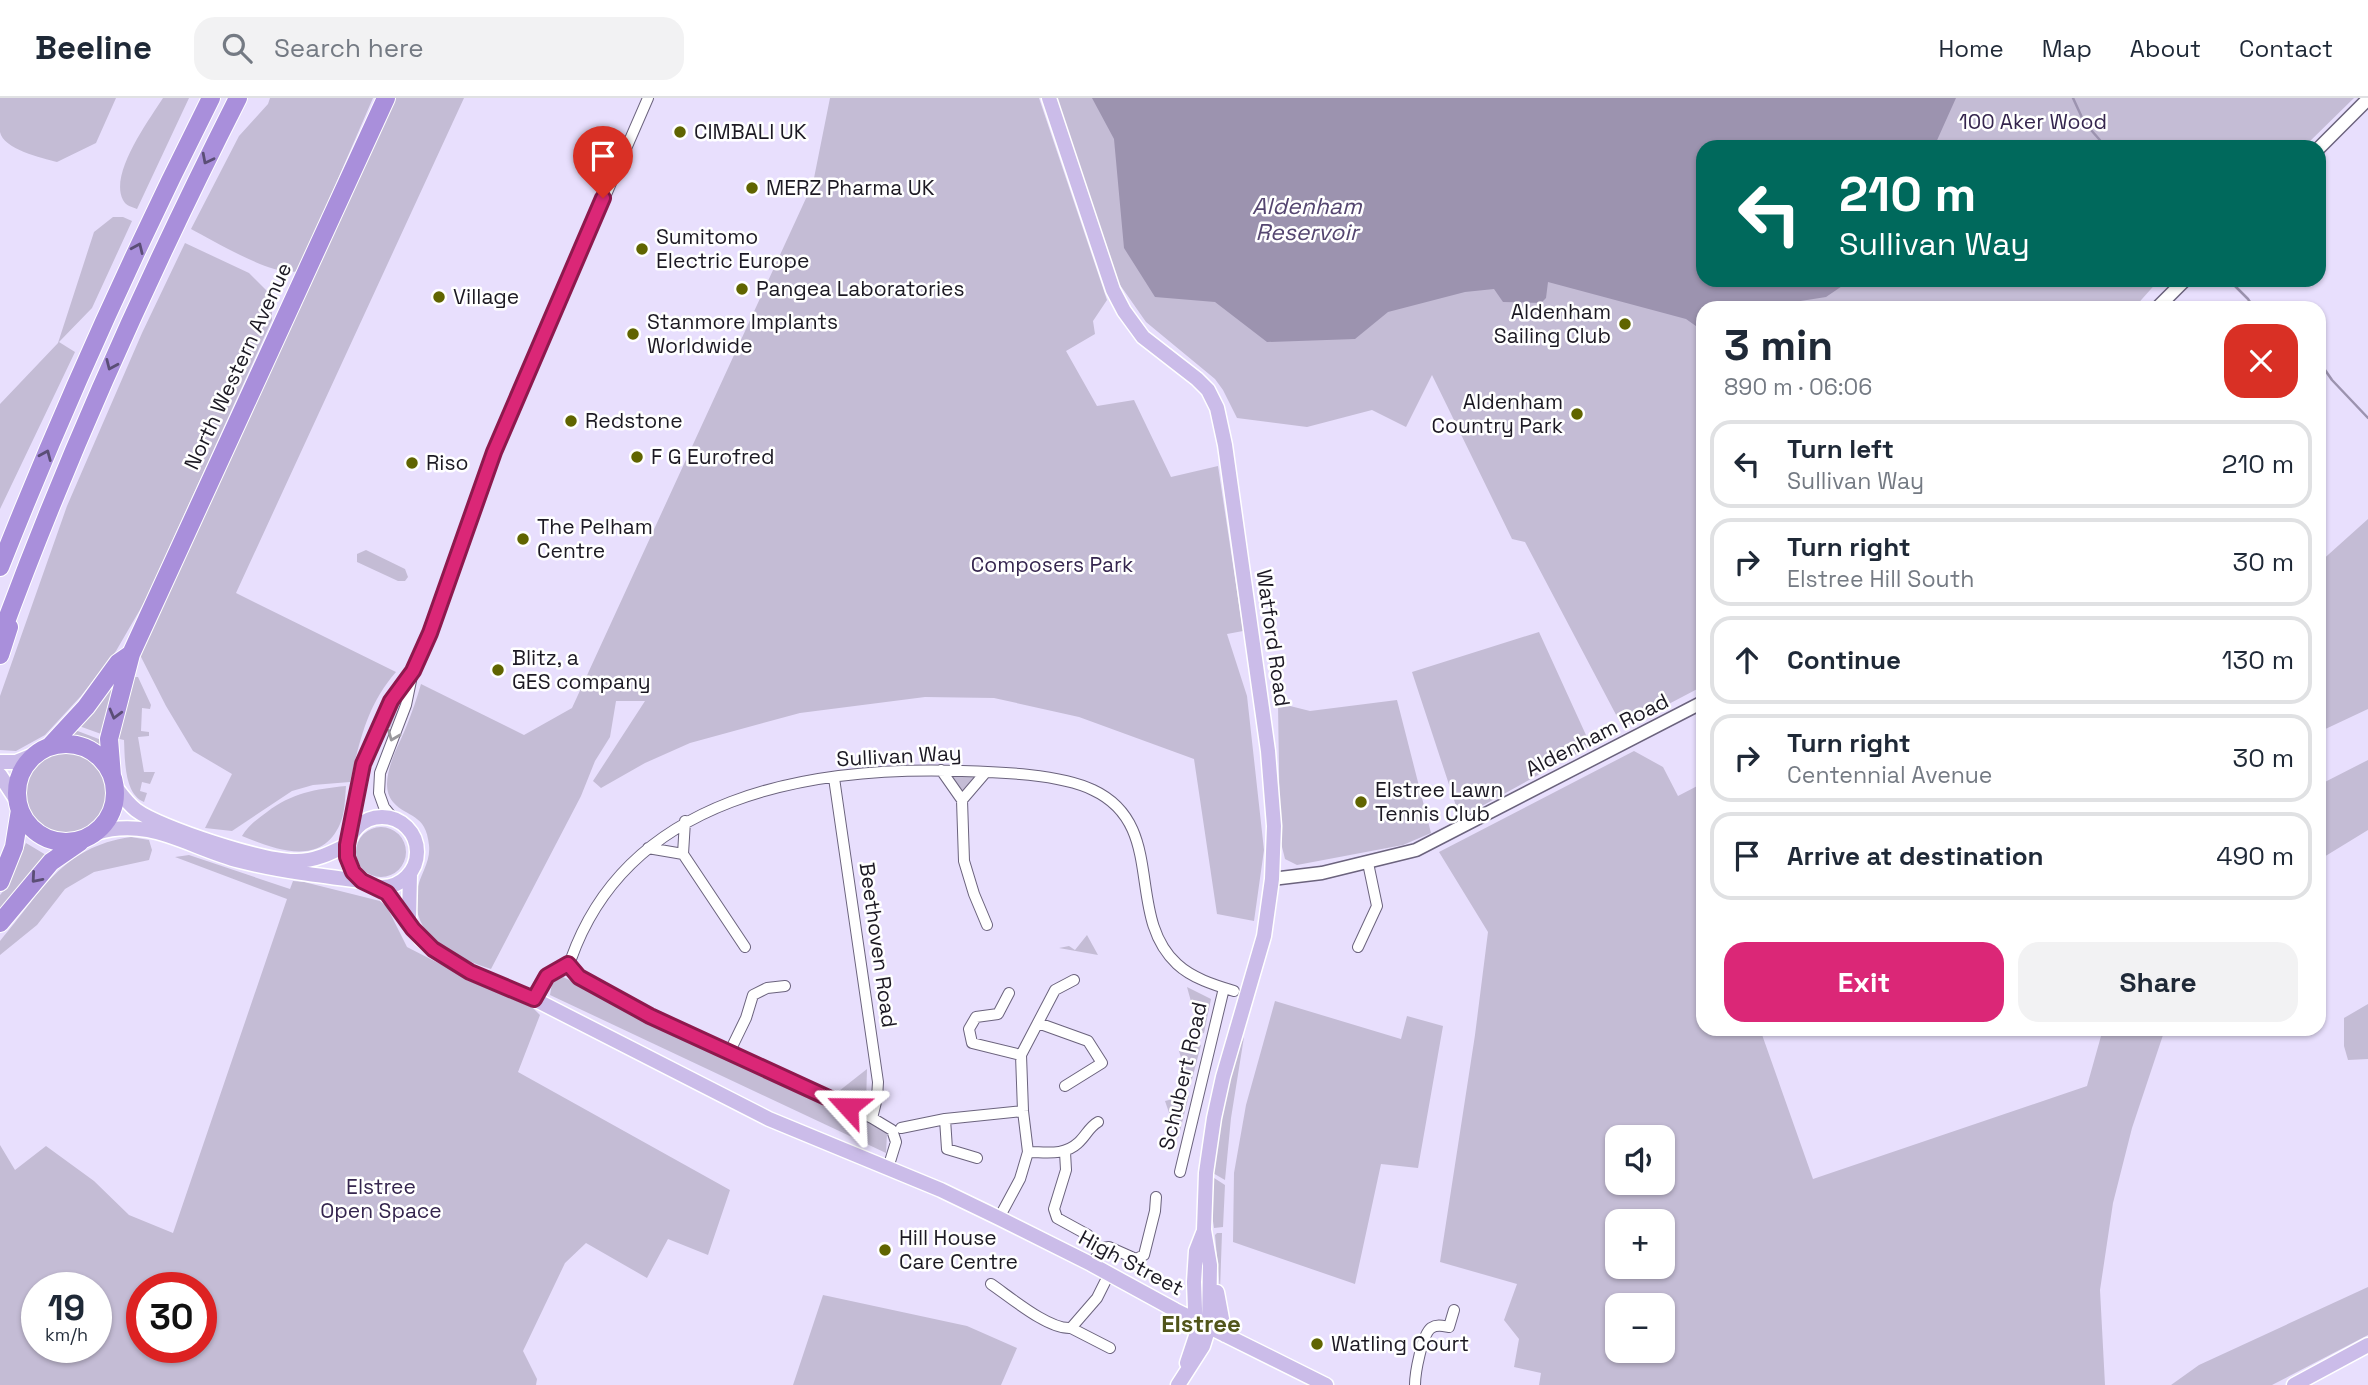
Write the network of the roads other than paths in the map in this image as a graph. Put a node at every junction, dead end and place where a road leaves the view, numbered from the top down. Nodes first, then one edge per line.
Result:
1 (211, 98) edge
2 (237, 98) edge
3 (386, 98) edge
4 (648, 98) edge
5 (1049, 98) edge
6 (2368, 99) edge
7 (2326, 141) edge
8 (2178, 287) edge
9 (2164, 301) edge
10 (19, 518) junction
11 (32, 550) junction
12 (0, 556) edge
13 (0, 567) edge
14 (0, 638) edge
15 (131, 654) junction
16 (0, 655) edge
17 (413, 671) junction
18 (1696, 706) edge
19 (44, 750) junction
20 (0, 762) edge
21 (940, 770) junction
22 (986, 772) junction
23 (0, 775) edge
24 (834, 778) junction
25 (113, 781) junction
26 (962, 800) junction
27 (19, 807) junction
28 (392, 817) junction
29 (685, 821) junction
30 (88, 837) junction
31 (349, 840) junction
32 (648, 848) junction
33 (682, 853) junction
34 (1368, 863) junction
35 (410, 874) junction
36 (1272, 879) junction
37 (362, 881) junction
38 (0, 882) edge
39 (380, 888) junction
40 (408, 920) junction
41 (0, 923) edge
42 (987, 925) dead end
43 (745, 947) dead end
44 (1358, 947) dead end
45 (568, 964) junction
46 (1074, 981) dead end
47 (785, 986) dead end
48 (1229, 989) joint
49 (1009, 993) dead end
50 (534, 999) junction
51 (1038, 1023) junction
52 (729, 1053) junction
53 (1021, 1055) junction
54 (1065, 1086) dead end
55 (1023, 1111) junction
56 (872, 1118) junction
57 (945, 1119) junction
58 (1098, 1122) dead end
59 (901, 1128) dead end
60 (1028, 1152) junction
61 (1065, 1152) junction
62 (977, 1158) dead end
63 (888, 1168) junction
64 (1180, 1172) dead end
65 (1156, 1197) dead end
66 (999, 1218) junction
67 (1204, 1230) junction
68 (1088, 1235) dead end
69 (1091, 1264) junction
70 (1210, 1265) junction
71 (1109, 1274) junction
72 (1194, 1282) junction
73 (991, 1284) dead end
74 (1162, 1303) junction
75 (1454, 1310) dead end
76 (1202, 1324) junction
77 (1067, 1328) junction
78 (1225, 1335) junction
79 (2368, 1345) edge
80 (1110, 1348) dead end
81 (1181, 1378) edge
82 (1326, 1385) edge
83 (1415, 1385) edge
84 (2294, 1385) edge

10 -> 1 highway
2 -> 11 highway
3 - 15 highway, North Western Avenue
4 - 17 street
5 - 36 main road, Watford Road
6 - 7 street
8 - 9 street
10 - 12 highway
10 - 13 highway
11 - 14 highway
11 - 16 highway
15 - 19 highway, North Western Avenue
15 -> 25 highway, North Western Avenue
17 -> 28 street
17 - 31 street
18 - 34 street, Aldenham Road
19 - 20 main road
19 - 25 highway
19 - 27 highway
21 - 22 street, Sullivan Way
21 - 24 street, Sullivan Way
21 - 26 street
22 - 26 street
22 - 48 street, Sullivan Way
23 - 27 main road
24 - 29 street, Sullivan Way
24 - 56 street, Beethoven Road
25 - 30 highway
25 - 31 main road
26 - 42 street
27 - 30 highway
27 - 38 highway
28 - 31 main road
28 - 35 main road
29 - 32 street, Sullivan Way
29 - 33 street
30 - 37 main road
30 -> 41 highway
31 - 37 main road
32 - 33 street
32 - 45 street, Sullivan Way
33 - 43 street
34 - 36 street, Aldenham Road
34 - 44 street
35 - 39 main road
35 - 40 main road
36 - 67 main road, Watford Road
37 - 39 main road
39 - 40 main road, High Street
40 - 50 main road, High Street
45 - 50 street, Sullivan Way
45 - 52 street
46 - 51 street
47 - 52 street
48 - 64 street, Schubert Road
49 - 53 street
50 - 63 main road, High Street
51 - 53 street
51 - 54 street
52 - 56 street
53 - 55 street
55 - 57 street
55 - 60 street
56 - 63 street
57 - 59 street
57 - 62 street
58 - 61 street
60 - 61 street
60 - 66 street
61 - 68 street
63 - 66 main road, High Street
65 - 69 street
66 - 69 main road, High Street
67 - 70 main road, Watford Road
67 - 72 main road, Watford Road
69 - 71 main road, High Street
70 - 76 main road, Watford Road
70 - 78 main road
71 - 74 main road, High Street
71 - 77 street
72 - 74 main road
72 - 76 main road, Watford Road
73 - 77 street
74 - 76 main road, High Street
75 - 83 street
76 - 78 main road, High Street
76 - 81 main road
77 - 80 street
78 - 82 main road, High Street
79 - 84 main road

